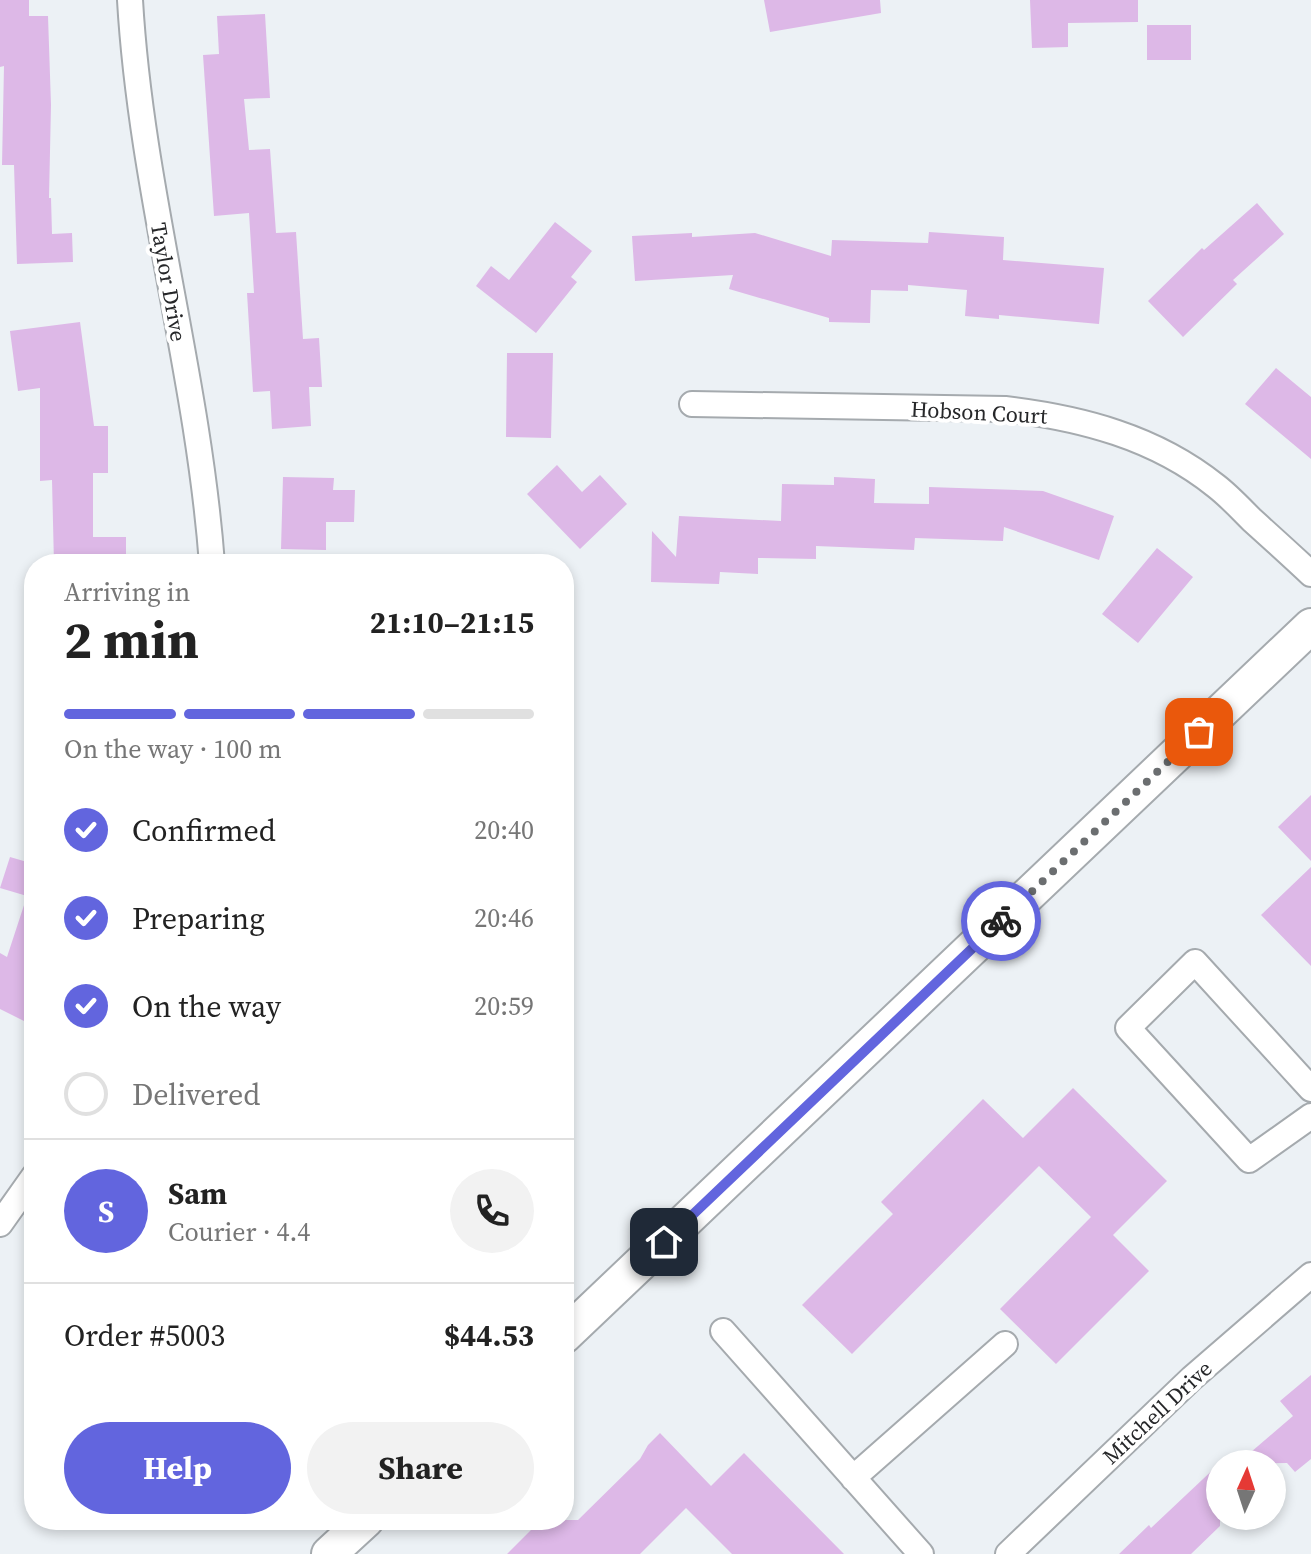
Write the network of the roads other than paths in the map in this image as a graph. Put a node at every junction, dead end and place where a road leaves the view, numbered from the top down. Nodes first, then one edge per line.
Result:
1 (130, 0) edge
2 (692, 404) dead end
3 (211, 554) edge
4 (1311, 574) edge
5 (1311, 626) edge
6 (1311, 1089) edge
7 (1311, 1116) edge
8 (24, 1190) edge
9 (0, 1224) edge
10 (1311, 1275) edge
11 (574, 1326) edge
12 (723, 1331) dead end
13 (1005, 1344) dead end
14 (853, 1478) junction
15 (355, 1530) edge
16 (329, 1554) edge
17 (921, 1554) edge
18 (1008, 1554) edge

1 - 3 street, Taylor Drive
2 - 4 street, Hobson Court
5 - 11 main road
6 - 7 street
8 - 9 street
10 - 18 street, Mitchell Drive
12 - 14 street
13 - 14 street
14 - 17 street
15 - 16 main road

